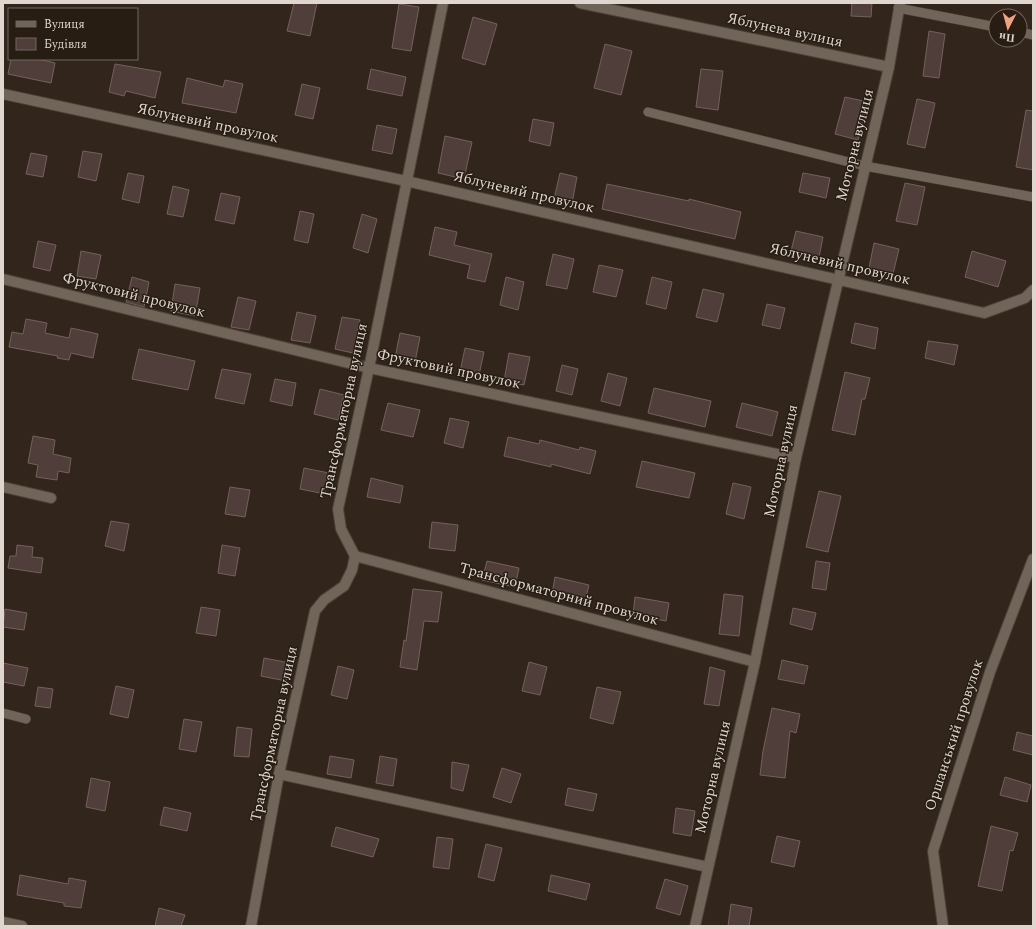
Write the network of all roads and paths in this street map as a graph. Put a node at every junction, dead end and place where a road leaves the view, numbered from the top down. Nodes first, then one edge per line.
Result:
1 (443, 3) edge
2 (580, 3) edge
3 (899, 5) edge
4 (988, 25) edge
5 (889, 67) junction
6 (3, 94) edge
7 (648, 112) dead end
8 (865, 166) junction
9 (406, 181) junction
10 (1033, 197) edge
11 (838, 278) junction
12 (3, 279) edge
13 (1033, 290) edge
14 (369, 368) junction
15 (796, 458) junction
16 (3, 487) edge
17 (52, 498) dead end
18 (355, 556) junction
19 (1033, 559) edge
20 (755, 662) junction
21 (3, 713) edge
22 (26, 719) dead end
23 (279, 774) junction
24 (708, 867) junction
25 (3, 922) edge
26 (22, 926) edge
27 (251, 926) edge
28 (696, 926) edge
29 (944, 926) edge

1 - 9 street, Трансформаторна вулиця
2 - 5 street, Яблунева вулиця
3 - 4 lane
3 - 5 street, Моторна вулиця
5 - 8 street, Моторна вулиця
6 - 9 street, Яблуневий провулок
7 - 8 lane
8 - 10 lane
8 - 11 street, Моторна вулиця
9 - 11 street, Яблуневий провулок
9 - 14 street, Трансформаторна вулиця
11 - 13 street, Яблуневий провулок
11 - 15 street, Моторна вулиця
12 - 14 street, Фруктовий провулок
14 - 15 street, Фруктовий провулок
14 - 18 street, Трансформаторна вулиця
15 - 20 street, Моторна вулиця
16 - 17 street
18 - 20 street, Трансформаторний провулок
18 - 23 street, Трансформаторна вулиця
19 - 29 street, Оршанський провулок
20 - 24 street, Моторна вулиця
21 - 22 lane
23 - 24 street
23 - 27 street, Трансформаторна вулиця
24 - 28 street, Моторна вулиця
25 - 26 street

